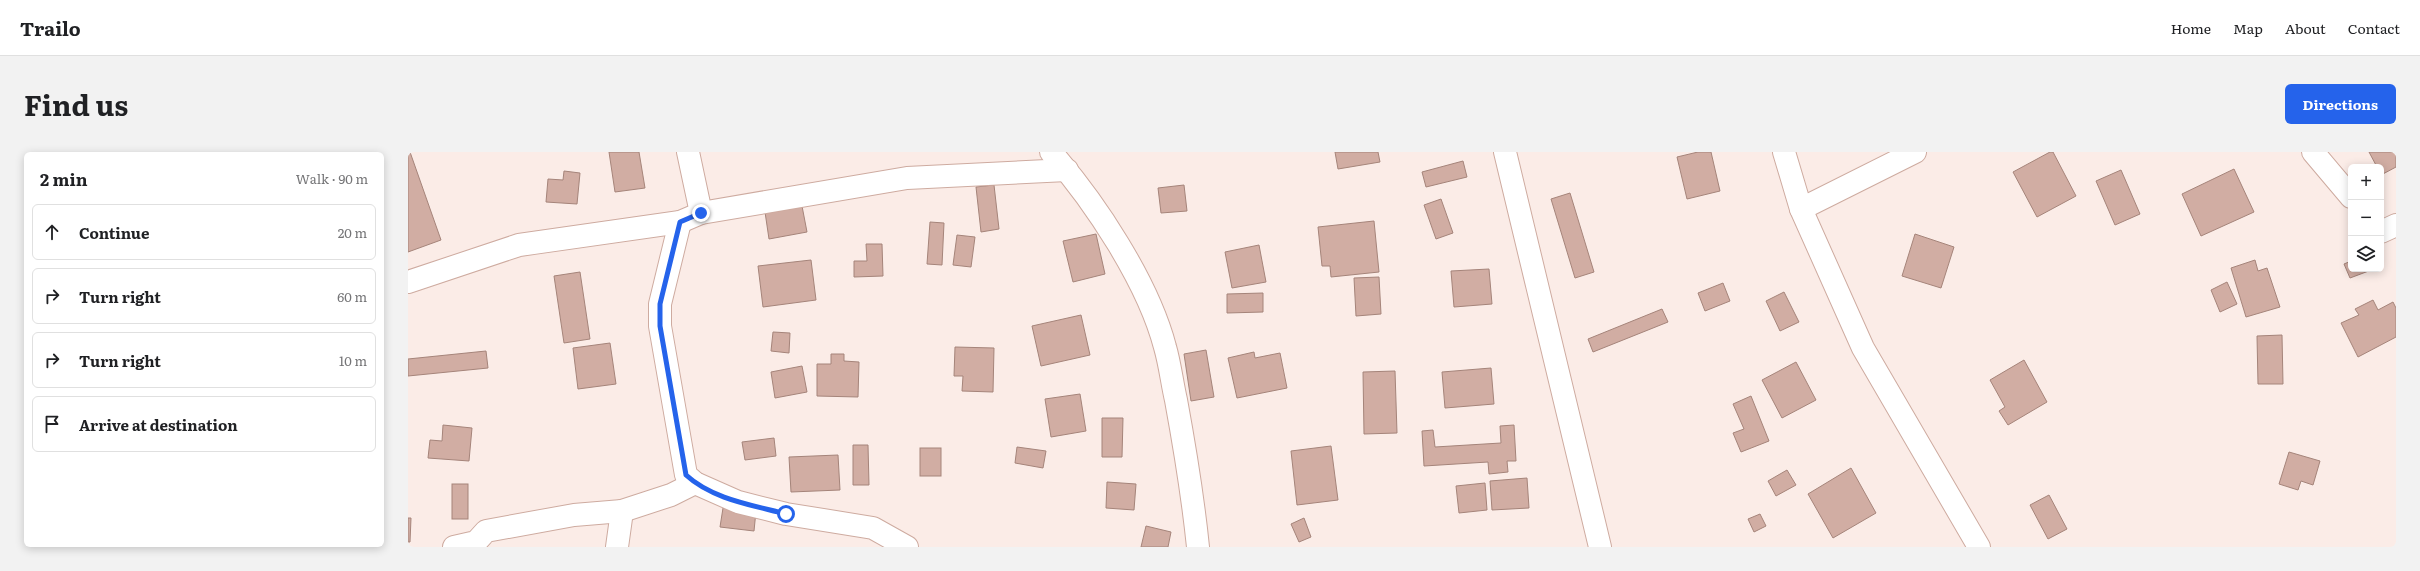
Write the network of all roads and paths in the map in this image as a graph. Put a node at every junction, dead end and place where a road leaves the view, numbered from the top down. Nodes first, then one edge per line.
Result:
1 (688, 152) edge
2 (1051, 152) edge
3 (1505, 152) edge
4 (1784, 152) edge
5 (1915, 152) edge
6 (2313, 152) edge
7 (1067, 170) junction
8 (2348, 193) edge
9 (1801, 209) junction
10 (701, 213) junction
11 (680, 222) junction
12 (2396, 225) edge
13 (2384, 231) edge
14 (408, 282) edge
15 (695, 483) junction
16 (622, 511) junction
17 (454, 547) edge
18 (617, 547) edge
19 (907, 547) edge
20 (1198, 547) edge
21 (1600, 547) edge
22 (1979, 547) edge

1 - 10 street
2 - 7 street
3 - 21 street
4 - 9 street
5 - 9 street
6 - 8 street
7 - 10 street
7 - 20 street
9 - 22 street
10 - 11 street
11 - 14 street
11 - 15 street
12 - 13 street
15 - 16 street
15 - 19 street
16 - 17 street
16 - 18 street

